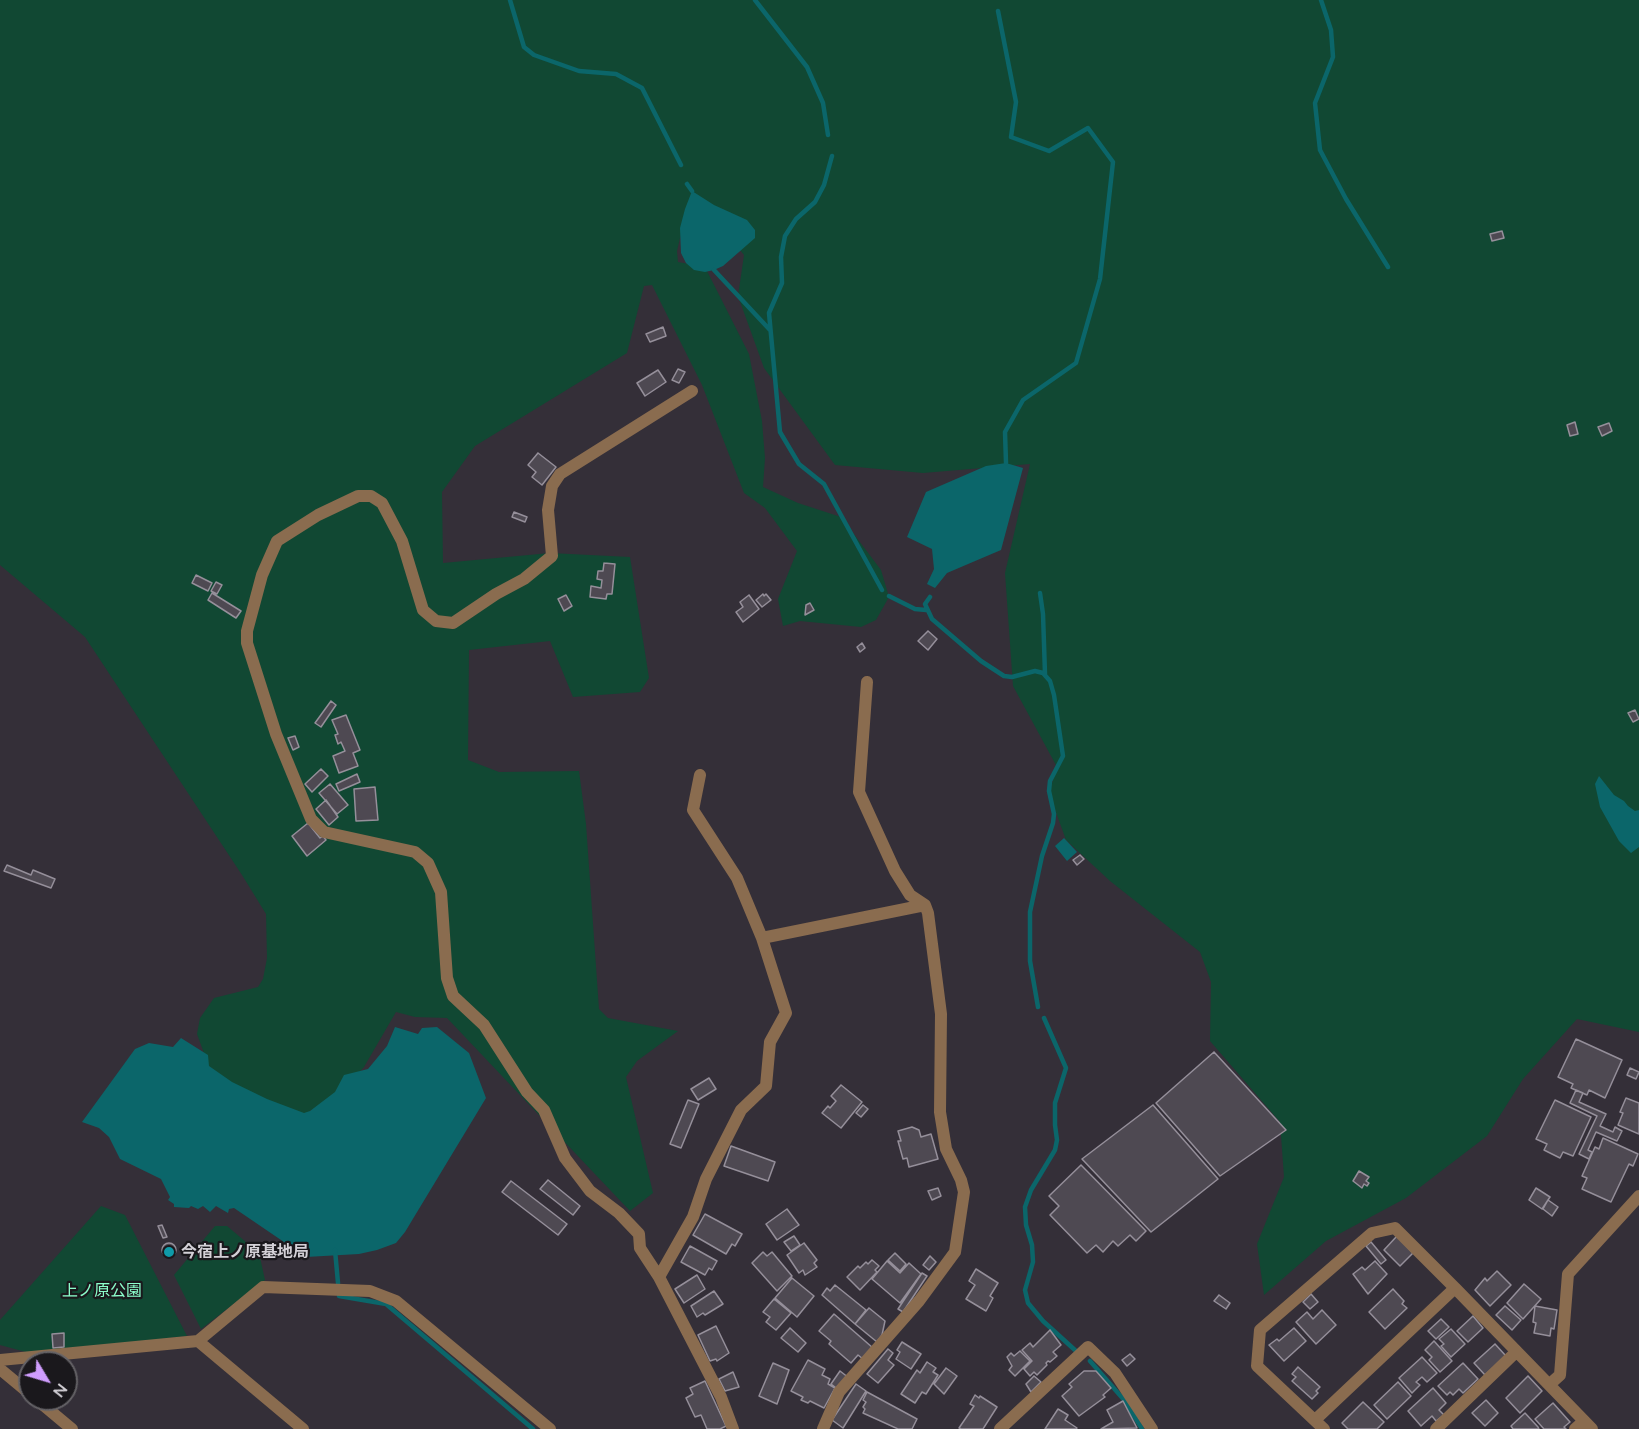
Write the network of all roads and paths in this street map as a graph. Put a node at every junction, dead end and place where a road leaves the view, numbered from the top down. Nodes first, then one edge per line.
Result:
1 (692, 391) dead end
2 (867, 682) dead end
3 (700, 775) dead end
4 (925, 905) junction
5 (762, 938) junction
6 (1639, 1196) edge
7 (659, 1276) junction
8 (1455, 1288) junction
9 (198, 1341) junction
10 (1516, 1352) junction
11 (0, 1360) edge
12 (0, 1369) edge
13 (18, 1384) edge
14 (1550, 1384) junction
15 (50, 1411) edge
16 (1319, 1425) edge
17 (1584, 1426) edge
18 (72, 1429) edge
19 (303, 1429) edge
20 (550, 1429) edge
21 (733, 1429) edge
22 (823, 1429) edge
23 (1000, 1429) edge
24 (1152, 1429) edge
25 (1436, 1429) edge

1 - 7 street
2 - 4 street
3 - 5 street
4 - 5 street
4 - 22 street
5 - 7 street
6 - 14 street
7 - 21 street
8 - 10 street
8 - 16 street
8 - 16 street
9 - 11 street
9 - 19 street
9 - 20 street
10 - 14 street
10 - 25 street
12 - 13 street
14 - 17 street
15 - 18 street
23 - 24 street

